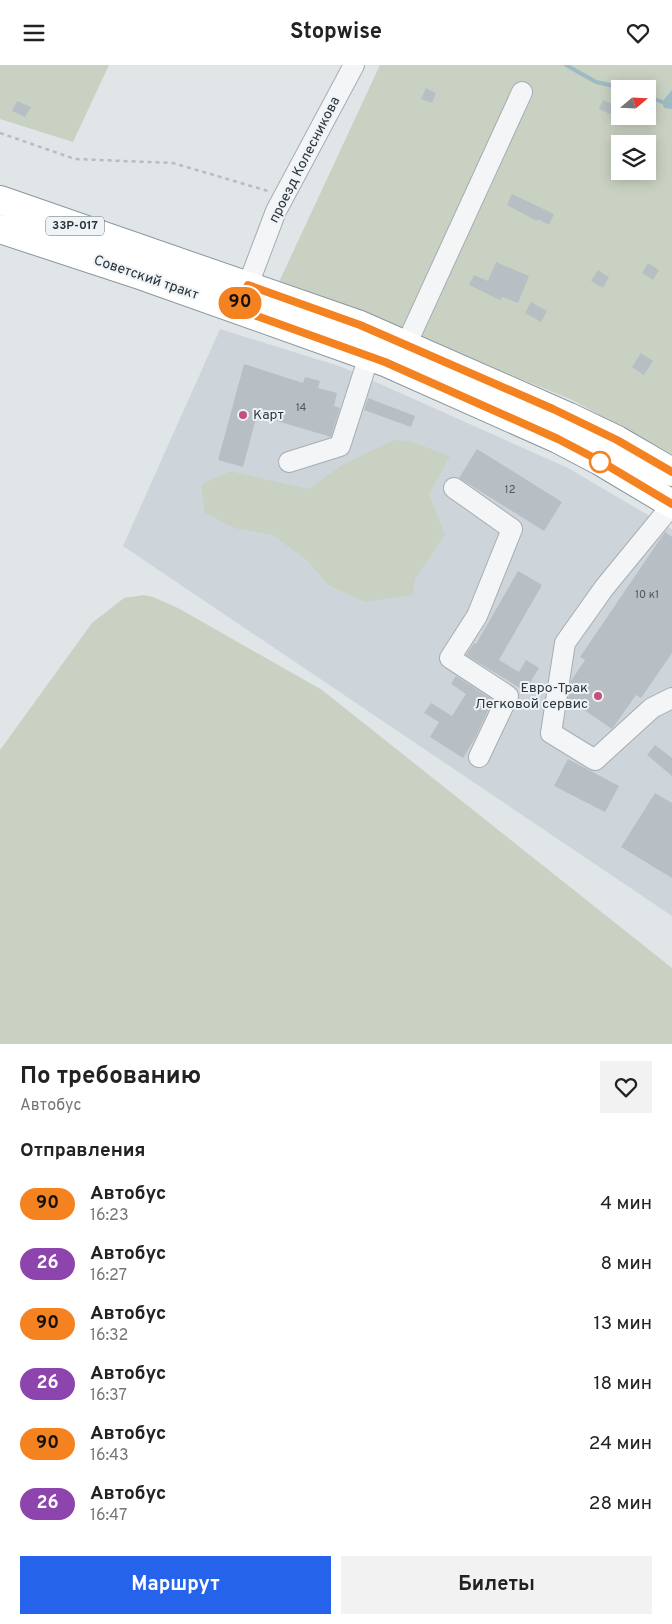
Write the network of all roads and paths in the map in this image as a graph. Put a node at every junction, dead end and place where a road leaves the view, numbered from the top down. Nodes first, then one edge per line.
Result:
1 (354, 65) edge
2 (522, 92) dead end
3 (0, 133) edge
4 (284, 196) junction
5 (0, 200) edge
6 (0, 229) edge
7 (248, 285) junction
8 (237, 309) junction
9 (406, 345) junction
10 (369, 356) junction
11 (289, 462) dead end
12 (672, 472) edge
13 (454, 487) dead end
14 (672, 504) edge
15 (672, 698) edge
16 (479, 757) dead end

1 - 4 street, проезд Колесникова
2 - 9 street
3 - 4 path
4 - 7 street, проезд Колесникова
5 - 7 highway, Советский тракт / 33Р-017
6 - 8 highway, Советский тракт / 33Р-017
7 - 8 highway
7 - 9 highway, Советский тракт / 33Р-017
8 - 10 highway, Советский тракт / 33Р-017
9 - 12 highway, Советский тракт / 33Р-017
10 - 11 street
10 - 14 highway, Советский тракт / 33Р-017
13 - 16 street
14 - 15 street

